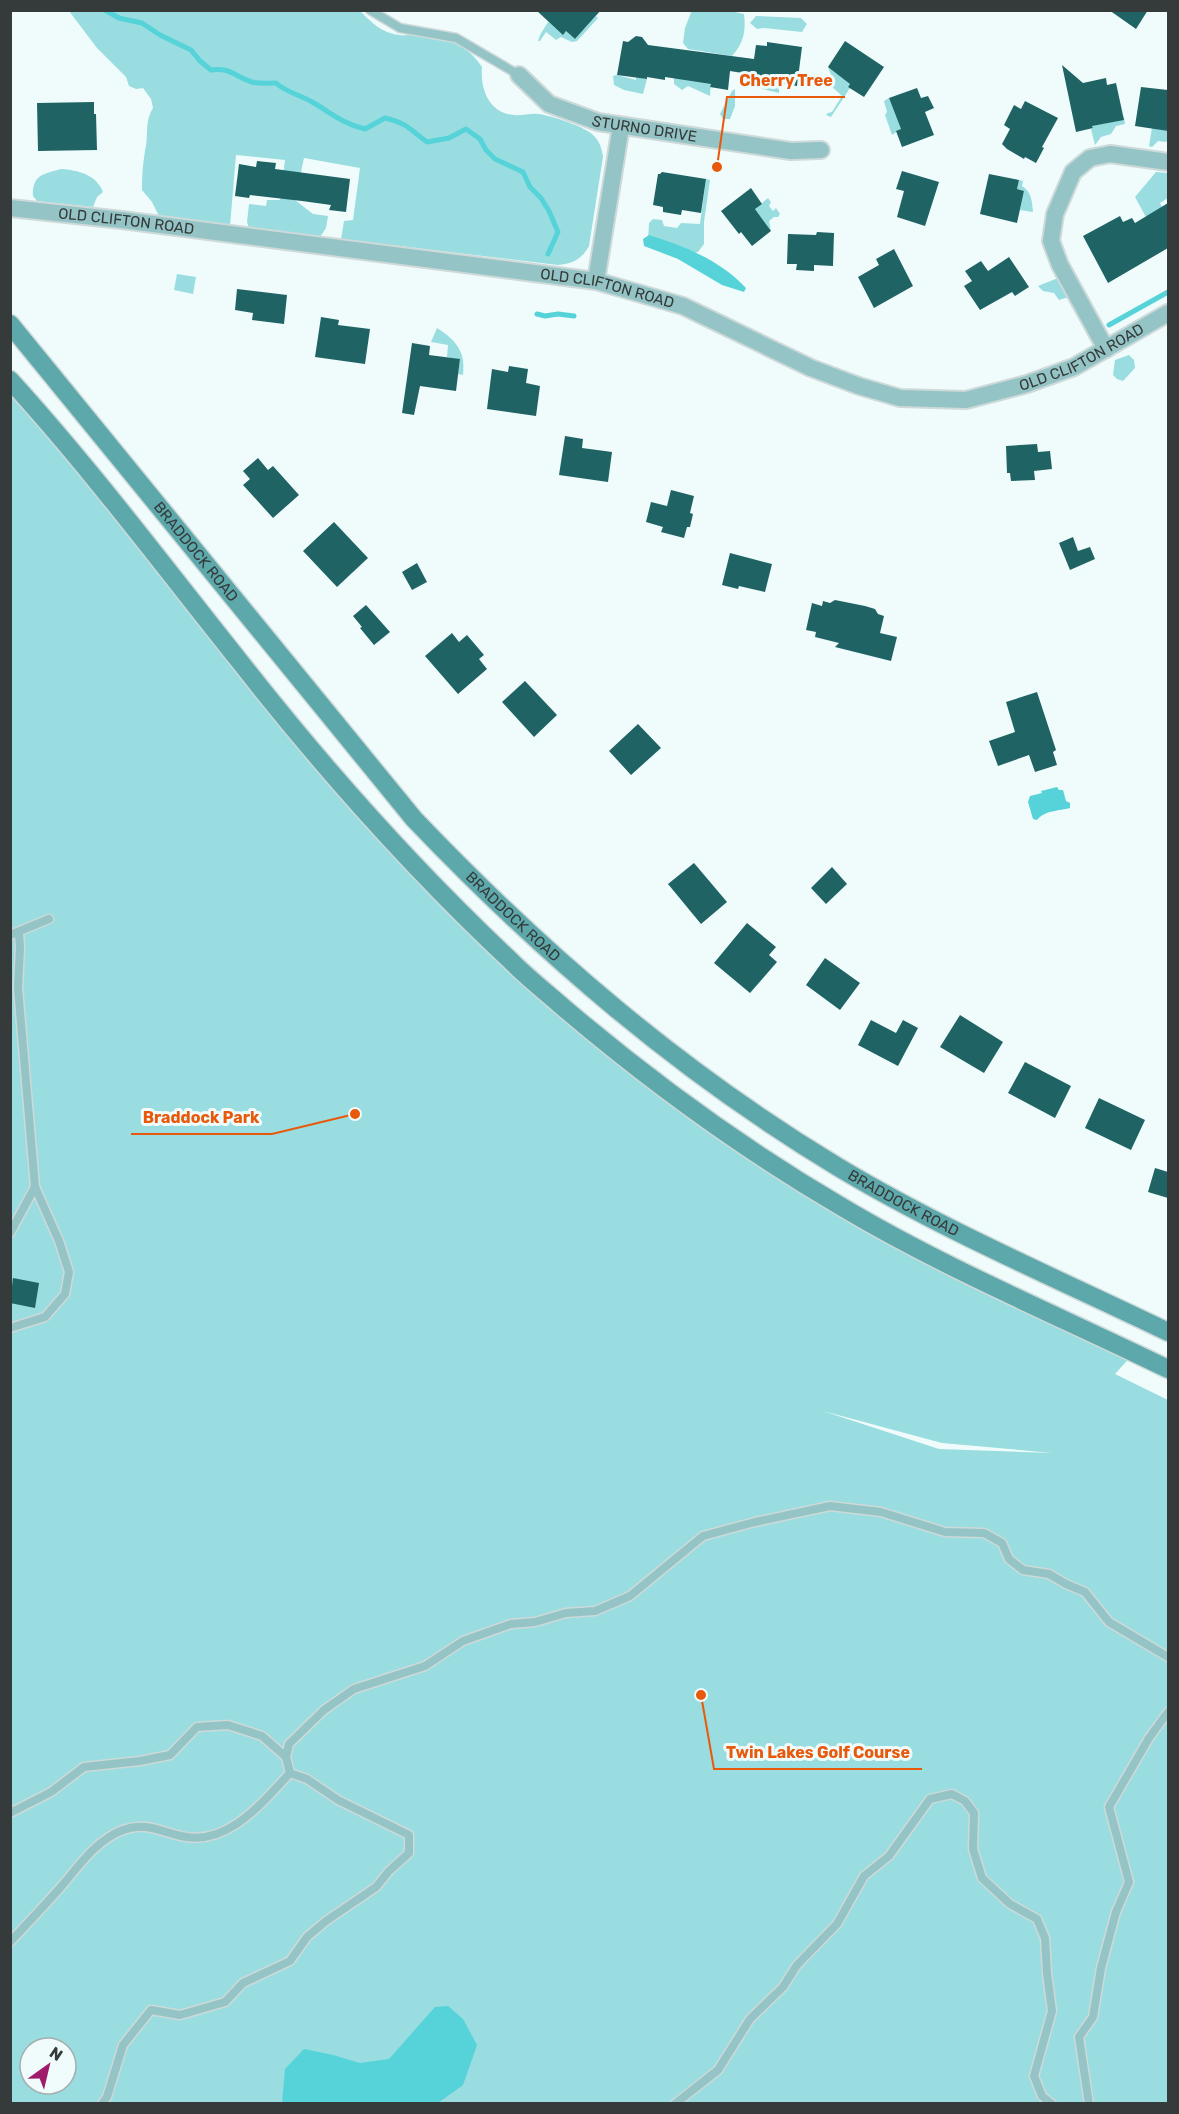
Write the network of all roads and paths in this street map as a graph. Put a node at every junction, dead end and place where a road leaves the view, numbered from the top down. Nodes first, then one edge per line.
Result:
1 (370, 10) edge
2 (519, 75) joint
3 (621, 126) junction
4 (821, 150) dead end
5 (1168, 162) edge
6 (10, 208) edge
7 (596, 281) junction
8 (1168, 313) edge
9 (10, 324) edge
10 (1106, 349) junction
11 (10, 380) edge
12 (49, 919) dead end
13 (15, 934) edge
14 (35, 1188) junction
15 (10, 1233) edge
16 (10, 1328) edge
17 (1168, 1332) edge
18 (1168, 1369) edge
19 (1168, 1657) edge
20 (1168, 1712) edge
21 (286, 1757) junction
22 (290, 1773) junction
23 (10, 1813) edge
24 (10, 1942) edge
25 (102, 2103) edge
26 (675, 2103) edge
27 (1052, 2103) edge
28 (1089, 2103) edge

1 - 2 lane
2 - 3 street, STURNO DRIVE
3 - 4 street, STURNO DRIVE
3 - 7 street
5 - 10 street
6 - 7 street, OLD CLIFTON ROAD
7 - 10 street, OLD CLIFTON ROAD
8 - 10 street, OLD CLIFTON ROAD
9 - 17 main road, BRADDOCK ROAD
11 - 18 main road, BRADDOCK ROAD
12 - 13 lane
13 - 14 lane
14 - 15 lane
14 - 16 lane
19 - 21 lane
20 - 28 lane
21 - 22 lane
21 - 23 lane
22 - 24 lane
22 - 25 lane
26 - 27 lane

